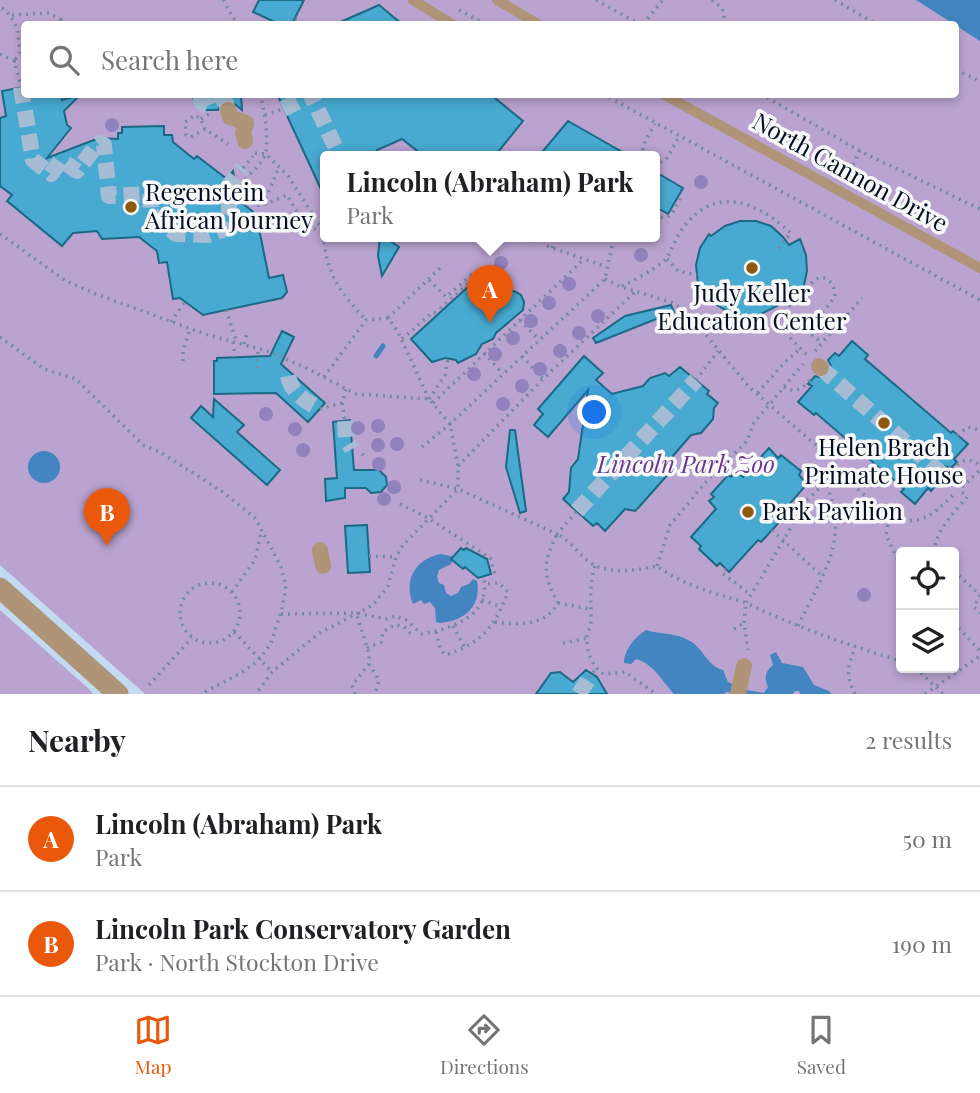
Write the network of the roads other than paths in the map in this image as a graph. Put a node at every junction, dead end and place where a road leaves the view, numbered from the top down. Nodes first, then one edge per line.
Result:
1 (413, 0) edge
2 (497, 0) edge
3 (447, 21) edge
4 (533, 21) edge
5 (670, 98) edge
6 (228, 110) tunnel mouth
7 (246, 149) tunnel mouth
8 (980, 268) edge
9 (0, 588) edge
10 (744, 666) road end
11 (118, 694) edge
12 (737, 694) edge

1 - 3 lane
2 - 4 lane
5 - 8 lane, North Cannon Drive
6 - 7 street
9 - 11 street
10 - 12 street

